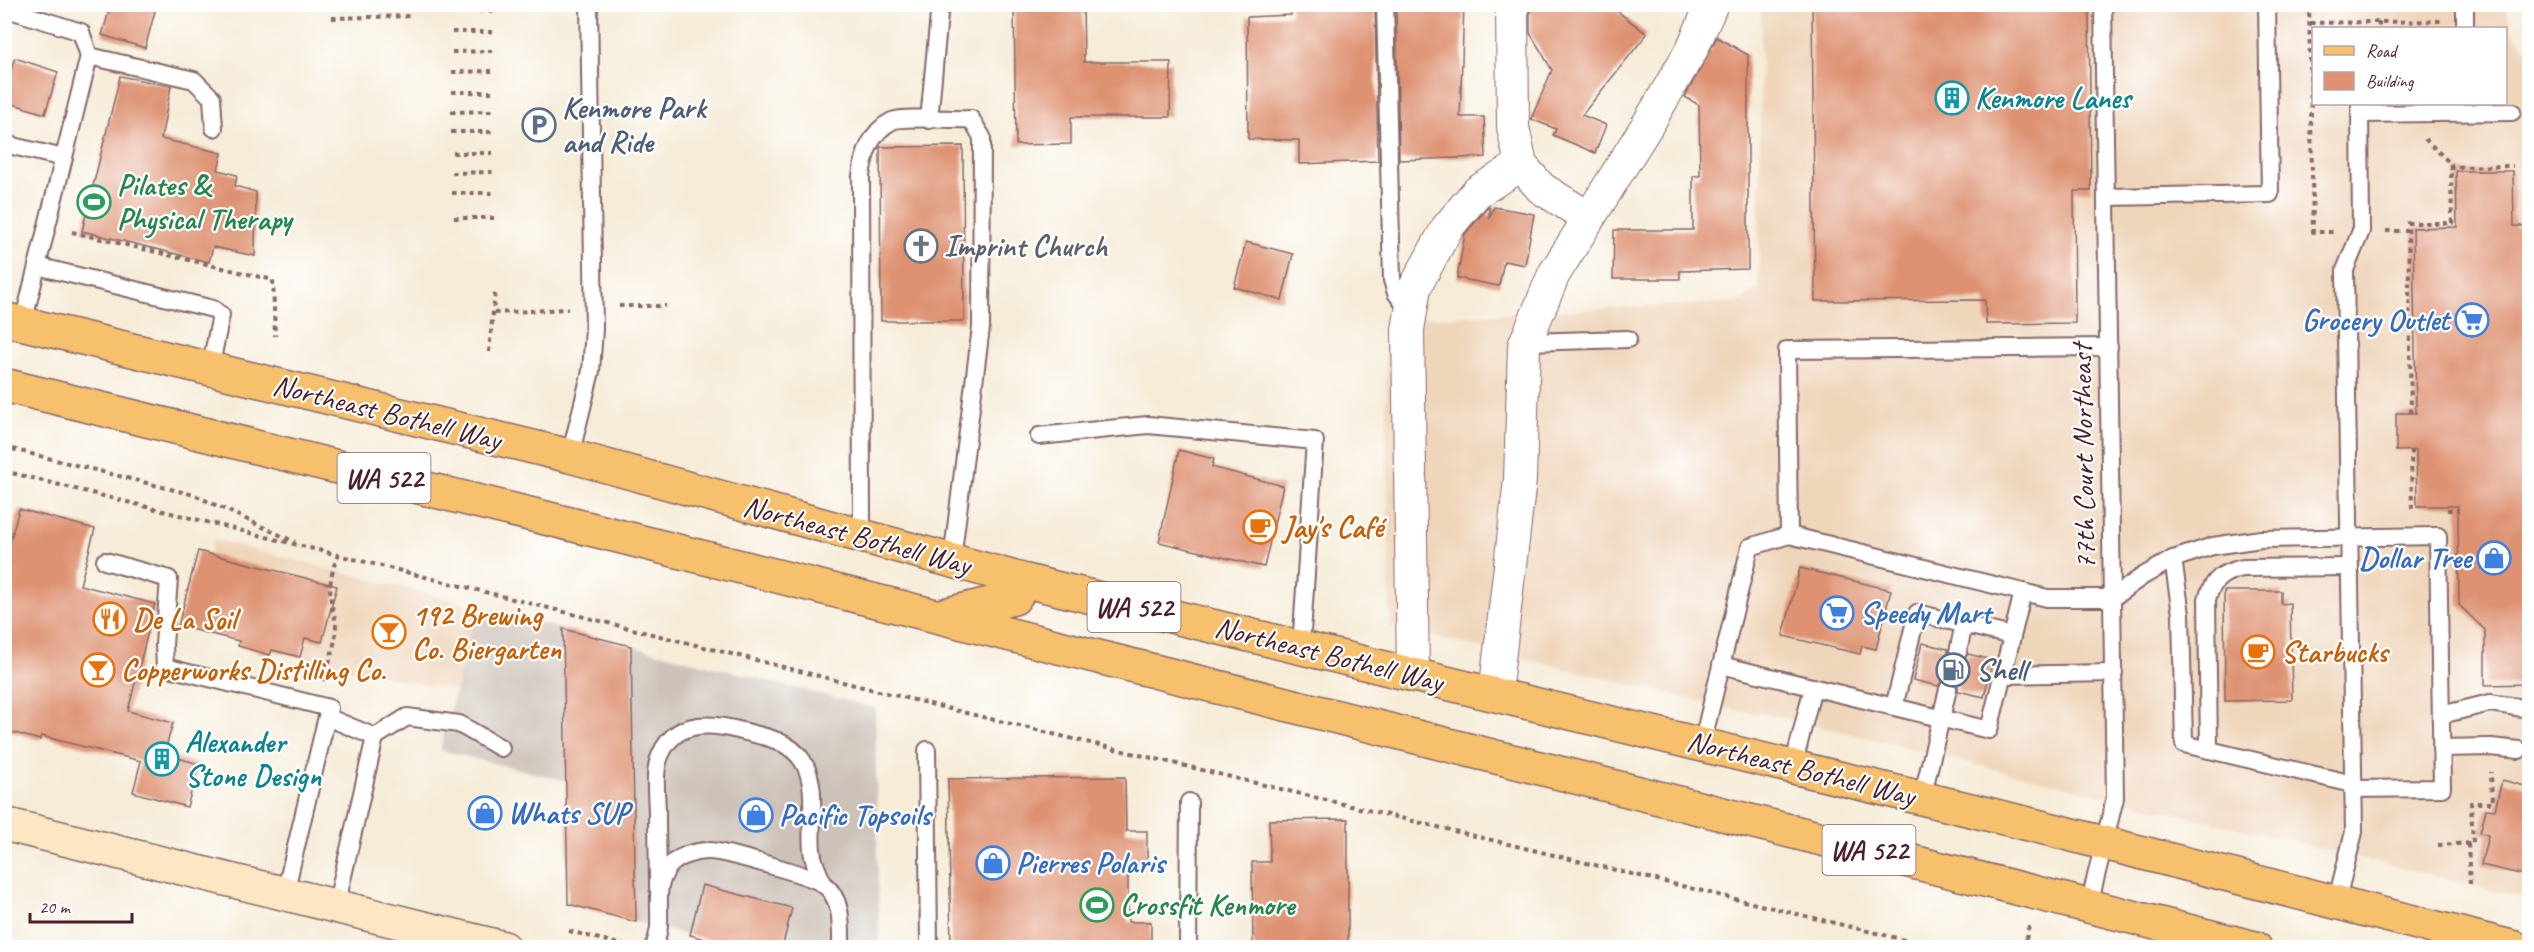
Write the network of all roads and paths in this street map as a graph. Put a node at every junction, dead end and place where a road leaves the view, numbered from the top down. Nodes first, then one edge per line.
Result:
1 (590, 4) edge
2 (940, 4) edge
3 (1385, 4) edge
4 (1512, 4) edge
5 (1712, 4) edge
6 (2103, 4) edge
7 (2267, 4) edge
8 (2309, 4) edge
9 (4, 8) edge
10 (452, 11) dead end
11 (492, 11) dead end
12 (412, 16) dead end
13 (332, 18) dead end
14 (2465, 18) edge
15 (2379, 22) junction
16 (2310, 23) junction
17 (2379, 27) edge
18 (452, 32) dead end
19 (492, 32) dead end
20 (492, 51) dead end
21 (452, 52) dead end
22 (89, 56) junction
23 (492, 71) dead end
24 (452, 72) dead end
25 (452, 92) dead end
26 (492, 92) dead end
27 (2467, 108) edge
28 (2360, 109) edge
29 (492, 111) dead end
30 (451, 112) dead end
31 (2512, 112) dead end
32 (929, 120) junction
33 (214, 128) dead end
34 (451, 132) dead end
35 (493, 132) dead end
36 (4, 144) edge
37 (453, 153) dead end
38 (493, 153) dead end
39 (63, 158) junction
40 (1521, 165) junction
41 (2513, 166) dead end
42 (493, 172) dead end
43 (452, 173) dead end
44 (452, 193) dead end
45 (493, 193) dead end
46 (2106, 197) junction
47 (454, 218) dead end
48 (494, 218) dead end
49 (1589, 218) junction
50 (67, 231) dead end
51 (2361, 231) junction
52 (2408, 231) junction
53 (37, 266) junction
54 (495, 292) dead end
55 (612, 306) dead end
56 (666, 306) dead end
57 (575, 308) dead end
58 (494, 313) junction
59 (1411, 313) junction
60 (14, 321) edge
61 (275, 336) dead end
62 (1628, 339) dead end
63 (1526, 342) junction
64 (2109, 347) junction
65 (489, 352) dead end
66 (210, 369) junction
67 (4, 385) edge
68 (2411, 413) dead end
69 (1039, 436) dead end
70 (4, 447) edge
71 (2411, 450) dead end
72 (570, 456) junction
73 (4, 471) edge
74 (2458, 510) dead end
75 (2424, 511) dead end
76 (2435, 511) dead end
77 (862, 536) junction
78 (1789, 536) junction
79 (2350, 537) junction
80 (304, 546) junction
81 (338, 555) junction
82 (2173, 559) junction
83 (952, 560) junction
84 (105, 561) dead end
85 (2350, 567) junction
86 (1026, 581) junction
87 (2023, 592) junction
88 (2112, 598) junction
89 (937, 617) junction
90 (1964, 624) junction
91 (2012, 636) junction
92 (1301, 647) junction
93 (1958, 652) dead end
94 (1721, 665) junction
95 (1413, 674) junction
96 (2114, 674) junction
97 (2003, 675) junction
98 (1813, 687) junction
99 (1948, 689) dead end
100 (1495, 694) junction
101 (1894, 707) junction
102 (2529, 709) edge
103 (322, 711) junction
104 (2441, 715) junction
105 (1941, 719) junction
106 (375, 737) junction
107 (1702, 744) junction
108 (2441, 747) junction
109 (2491, 747) junction
110 (501, 748) dead end
111 (927, 750) dead end
112 (2209, 750) junction
113 (2519, 750) dead end
114 (1793, 767) junction
115 (2353, 787) junction
116 (1922, 798) junction
117 (1189, 802) dead end
118 (4, 824) edge
119 (2104, 844) junction
120 (2468, 844) junction
121 (2438, 845) dead end
122 (824, 884) junction
123 (2470, 884) dead end
124 (658, 888) junction
125 (285, 893) junction
126 (2336, 903) junction
127 (2089, 905) junction
128 (336, 906) junction
129 (2029, 926) dead end
130 (569, 931) dead end
131 (504, 948) edge
132 (634, 948) edge
133 (654, 948) edge
134 (841, 948) edge
135 (929, 948) edge
136 (1188, 948) edge
137 (1938, 948) edge
138 (2024, 948) edge
139 (2255, 948) edge
140 (2515, 948) edge

1 - 72 lane
2 - 32 lane
3 - 59 lane
4 - 40 street
5 - 49 street
6 - 46 lane, 77th Court Northeast
7 - 46 lane
8 - 16 path
9 - 22 lane
10 - 11 path
12 - 13 path
14 - 15 path
15 - 16 path
15 - 17 path
16 - 51 path
18 - 19 path
20 - 21 path
22 - 33 lane
22 - 39 lane
23 - 24 path
25 - 26 path
27 - 28 lane
27 - 31 lane
28 - 51 lane
29 - 30 path
32 - 77 lane
32 - 83 lane
34 - 35 path
36 - 39 lane
37 - 38 path
39 - 53 lane
40 - 49 street
40 - 59 street
41 - 52 path
42 - 43 path
44 - 45 path
46 - 64 lane, 77th Court Northeast
47 - 48 path
49 - 63 street
50 - 61 path
51 - 52 path
51 - 79 lane
52 - 68 path
53 - 60 lane
53 - 66 lane
54 - 58 path
55 - 56 path
57 - 58 path
58 - 65 path
59 - 95 street
60 - 66 main road, Northeast Bothell Way / WA 522
62 - 63 lane
63 - 100 street
64 - 78 lane
64 - 88 lane, 77th Court Northeast
66 - 72 main road, Northeast Bothell Way / WA 522
67 - 89 main road, Northeast Bothell Way / WA 522
69 - 92 lane
70 - 80 path
71 - 75 path
72 - 77 main road, Northeast Bothell Way / WA 522
73 - 80 path
74 - 76 path
77 - 83 main road, Northeast Bothell Way / WA 522
78 - 87 lane
78 - 94 lane
79 - 82 lane
79 - 85 lane
79 - 104 lane
80 - 81 path
81 - 103 path
81 - 137 path
82 - 88 lane
82 - 112 lane
83 - 86 main road, Northeast Bothell Way / WA 522
84 - 103 lane
85 - 112 lane
85 - 115 lane
86 - 89 main road
86 - 92 main road, Northeast Bothell Way / WA 522
87 - 88 lane
87 - 91 lane
88 - 96 lane, 77th Court Northeast
89 - 127 main road, Northeast Bothell Way / WA 522
90 - 91 lane
90 - 93 lane
90 - 101 lane
91 - 97 lane
92 - 95 main road, Northeast Bothell Way / WA 522
94 - 98 lane
94 - 107 lane
95 - 100 main road, Northeast Bothell Way / WA 522
96 - 97 lane
96 - 119 lane, 77th Court Northeast
97 - 105 lane
98 - 101 lane
98 - 114 lane
99 - 105 lane
100 - 107 main road, Northeast Bothell Way / WA 522
101 - 105 lane
102 - 104 lane
103 - 106 lane
103 - 125 lane
104 - 108 lane
105 - 116 lane
106 - 110 lane
106 - 128 lane
107 - 114 main road, Northeast Bothell Way / WA 522
108 - 109 lane
108 - 115 lane
109 - 113 lane
109 - 120 path
111 - 135 lane
112 - 115 lane
114 - 116 main road, Northeast Bothell Way / WA 522
115 - 126 lane
116 - 119 main road, Northeast Bothell Way / WA 522
117 - 136 lane
118 - 125 street
119 - 126 main road, Northeast Bothell Way / WA 522
119 - 127 lane, 77th Court Northeast
120 - 121 path
120 - 123 path
122 - 124 lane
122 - 124 lane
122 - 134 lane
124 - 133 lane
125 - 128 street
126 - 140 main road, Northeast Bothell Way / WA 522
127 - 139 main road, Northeast Bothell Way / WA 522
128 - 131 street
129 - 138 path
130 - 132 path

